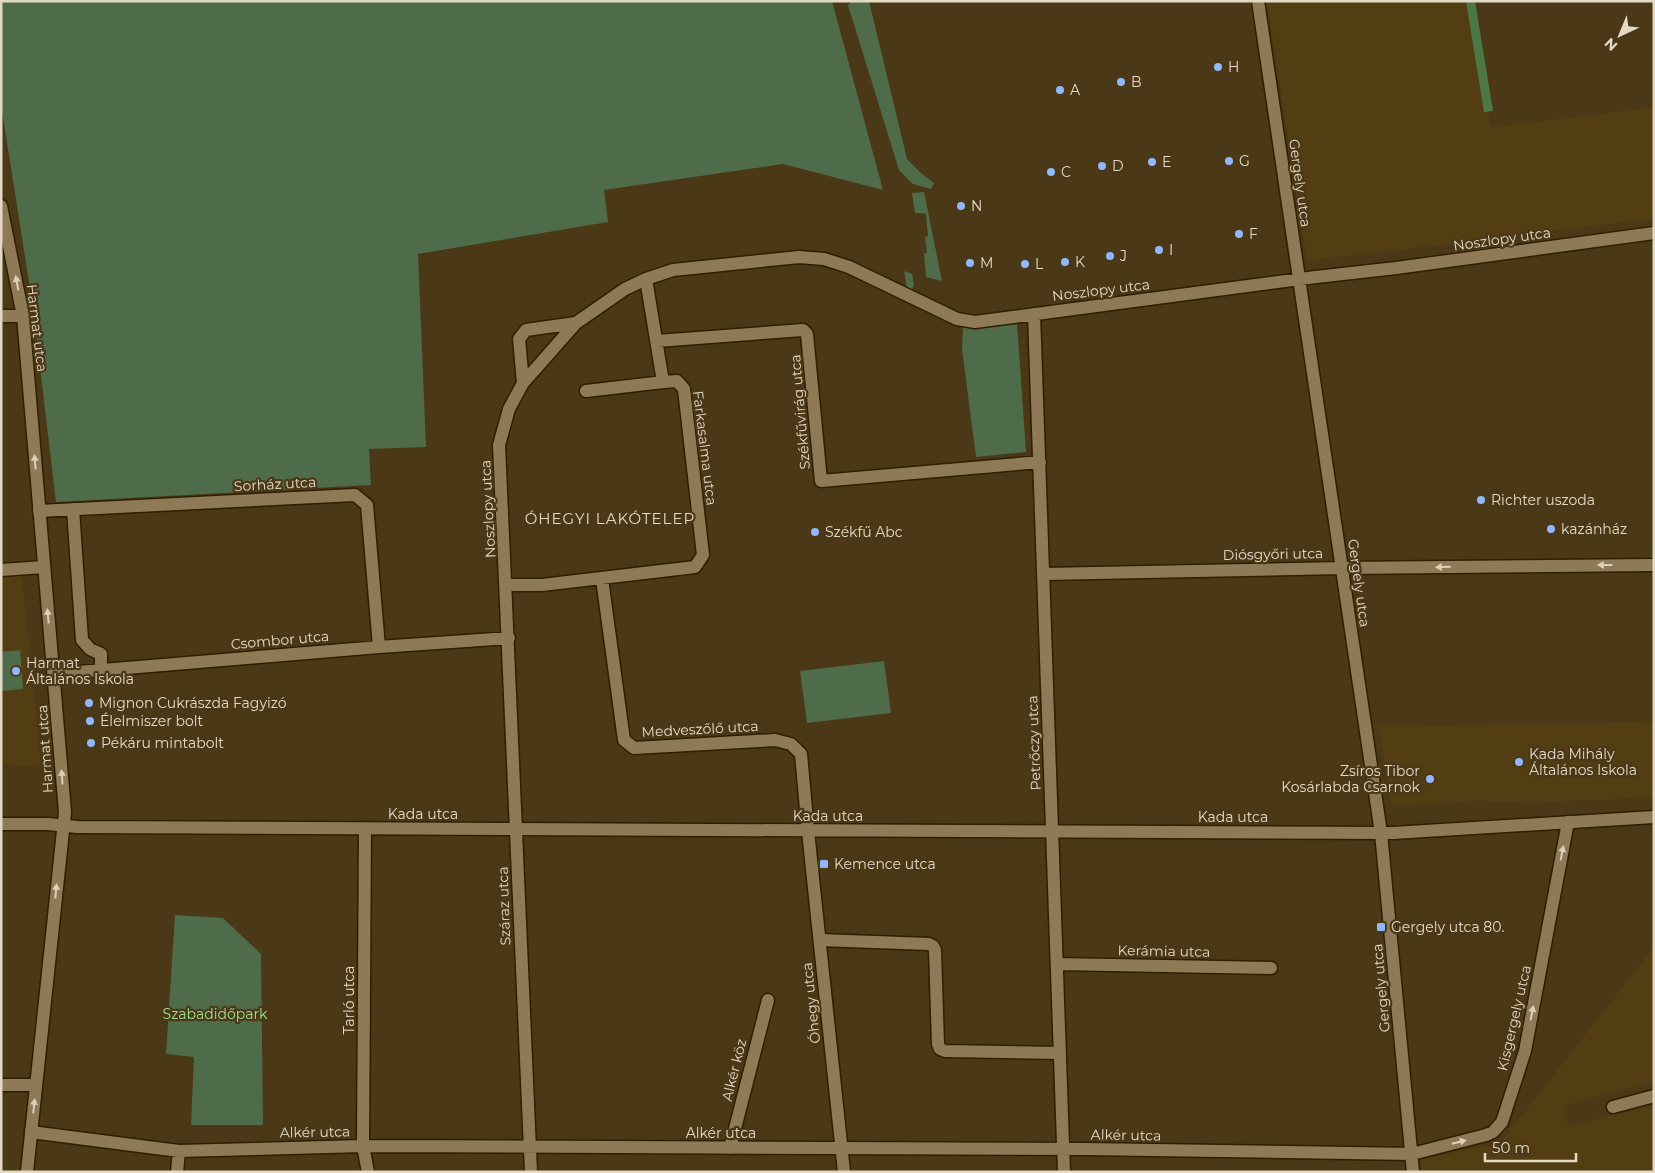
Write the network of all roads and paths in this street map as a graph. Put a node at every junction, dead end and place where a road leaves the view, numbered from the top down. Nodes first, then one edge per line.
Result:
1 (1258, 1) edge
2 (1, 206) edge
3 (1654, 233) edge
4 (646, 279) junction
5 (1299, 279) junction
6 (1034, 314) junction
7 (1, 316) edge
8 (23, 316) junction
9 (576, 323) junction
10 (657, 341) junction
11 (663, 382) junction
12 (523, 383) junction
13 (586, 391) dead end
14 (1040, 462) junction
15 (74, 509) junction
16 (39, 511) junction
17 (1654, 565) edge
18 (44, 567) junction
19 (1342, 568) junction
20 (1, 570) edge
21 (1044, 574) junction
22 (602, 579) junction
23 (506, 586) junction
24 (509, 638) junction
25 (379, 647) junction
26 (101, 670) junction
27 (54, 674) junction
28 (1654, 817) edge
29 (1568, 822) junction
30 (1, 824) edge
31 (63, 826) junction
32 (365, 829) junction
33 (516, 830) junction
34 (808, 831) junction
35 (1052, 832) junction
36 (1381, 833) junction
37 (820, 940) junction
38 (1057, 964) junction
39 (1271, 968) dead end
40 (768, 1000) dead end
41 (1060, 1053) junction
42 (1, 1085) edge
43 (36, 1085) junction
44 (1654, 1096) edge
45 (1613, 1107) dead end
46 (31, 1132) junction
47 (364, 1146) junction
48 (530, 1147) junction
49 (730, 1148) junction
50 (842, 1149) junction
51 (1063, 1150) junction
52 (179, 1151) junction
53 (1412, 1154) junction
54 (27, 1172) edge
55 (177, 1172) edge
56 (368, 1172) edge
57 (530, 1172) edge
58 (844, 1172) edge
59 (1064, 1172) edge
60 (1413, 1172) edge

1 - 5 street, Gergely utca
8 -> 2 street, Harmat utca
3 - 5 street, Noszlopy utca
4 - 6 street, Noszlopy utca
4 - 9 street, Noszlopy utca
4 - 10 street
5 - 6 street, Noszlopy utca
5 - 19 street, Gergely utca
6 - 14 street, Petrőczy utca
7 - 8 street
16 -> 8 street, Harmat utca
9 - 12 street, Noszlopy utca
9 - 12 street, Noszlopy utca
10 - 11 street
10 - 14 street, Székfűvirág utca
11 - 13 street
11 - 22 street, Farkasalma utca
12 - 23 street, Noszlopy utca
14 - 21 street, Petrőczy utca
15 - 16 street, Sorház utca
15 - 25 street, Sorház utca
15 - 26 street
16 - 18 street, Harmat utca
17 -> 19 street, Diósgyőri utca
18 - 20 street
27 -> 18 street, Harmat utca
19 - 21 street, Diósgyőri utca
19 - 36 street, Gergely utca
21 - 35 street, Petrőczy utca
22 - 23 street, Farkasalma utca
22 - 34 street, Medveszőlő utca
23 - 24 street, Noszlopy utca
24 - 25 street, Csombor utca
24 - 33 street, Száraz utca
25 - 26 street, Csombor utca
26 - 27 street, Csombor utca
31 -> 27 street, Harmat utca
28 - 29 street, Kada utca
29 - 36 street, Kada utca
53 -> 29 street, Kisgergely utca
30 - 31 street, Kada utca
31 - 32 street, Kada utca
43 -> 31 street, Harmat utca
32 - 33 street, Kada utca
32 - 47 street, Tarló utca
33 - 34 street, Kada utca
33 - 48 street, Száraz utca
34 - 35 street, Kada utca
34 - 37 street, Óhegy utca
35 - 36 street, Kada utca
35 - 38 street, Petrőczy utca
36 - 53 street, Gergely utca
37 - 41 street
37 - 50 street, Óhegy utca
38 - 39 street, Kerámia utca
38 - 41 street, Petrőczy utca
40 - 49 street, Alkér köz
41 - 51 street, Petrőczy utca
42 - 43 street
46 -> 43 street, Harmat utca
44 - 45 street
46 - 52 street, Alkér utca
46 - 54 street, Harmat utca
47 - 48 street, Alkér utca
47 - 52 street, Alkér utca
47 - 56 street, Tarló utca
48 - 49 street, Alkér utca
48 - 57 street, Száraz utca
49 - 50 street, Alkér utca
50 - 51 street, Alkér utca
50 - 58 street, Óhegy utca
51 - 53 street, Alkér utca
51 - 59 street, Petrőczy utca
52 - 55 street
53 - 60 street, Gergely utca

